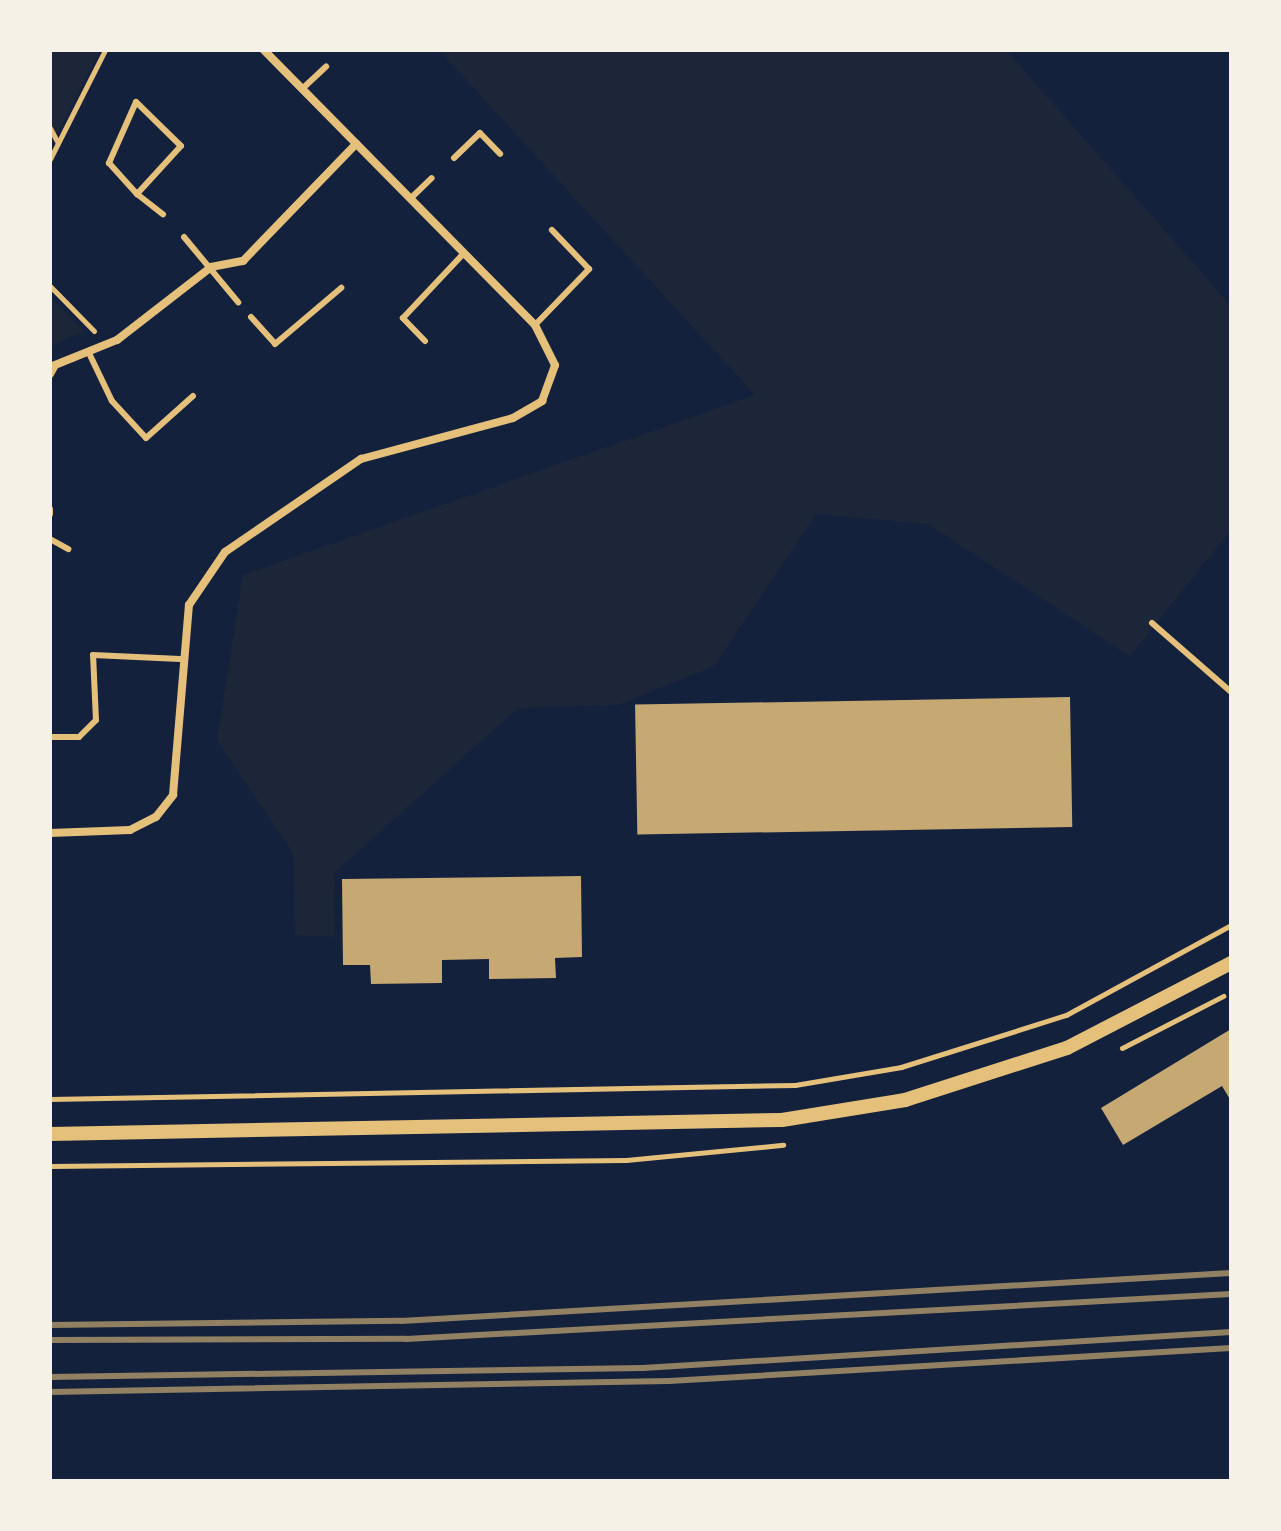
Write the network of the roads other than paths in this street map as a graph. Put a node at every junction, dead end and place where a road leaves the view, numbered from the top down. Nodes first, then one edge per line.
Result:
1 (264, 50) edge
2 (326, 67) dead end
3 (302, 89) junction
4 (356, 144) junction
5 (500, 154) dead end
6 (454, 158) dead end
7 (432, 178) dead end
8 (137, 194) junction
9 (410, 199) junction
10 (163, 214) dead end
11 (552, 230) dead end
12 (184, 237) dead end
13 (464, 253) junction
14 (211, 267) junction
15 (341, 288) dead end
16 (238, 302) dead end
17 (251, 317) dead end
18 (535, 325) junction
19 (425, 341) dead end
20 (88, 351) junction
21 (50, 374) edge
22 (193, 396) dead end
23 (50, 539) edge
24 (68, 549) dead end
25 (1152, 623) dead end
26 (180, 659) junction
27 (1231, 692) edge
28 (50, 737) edge
29 (50, 833) edge
30 (1231, 963) edge
31 (50, 1134) edge

1 - 3 street
2 - 3 lane
3 - 4 street
4 - 9 street
4 - 14 street
5 - 6 lane
7 - 9 lane
8 - 8 lane
8 - 10 lane
9 - 13 street
11 - 18 lane
12 - 14 lane
13 - 18 street
13 - 19 lane
14 - 16 lane
14 - 20 street
15 - 17 lane
18 - 26 street
20 - 21 street
20 - 22 lane
23 - 24 lane
25 - 27 lane
26 - 28 lane
26 - 29 street
30 - 31 street

